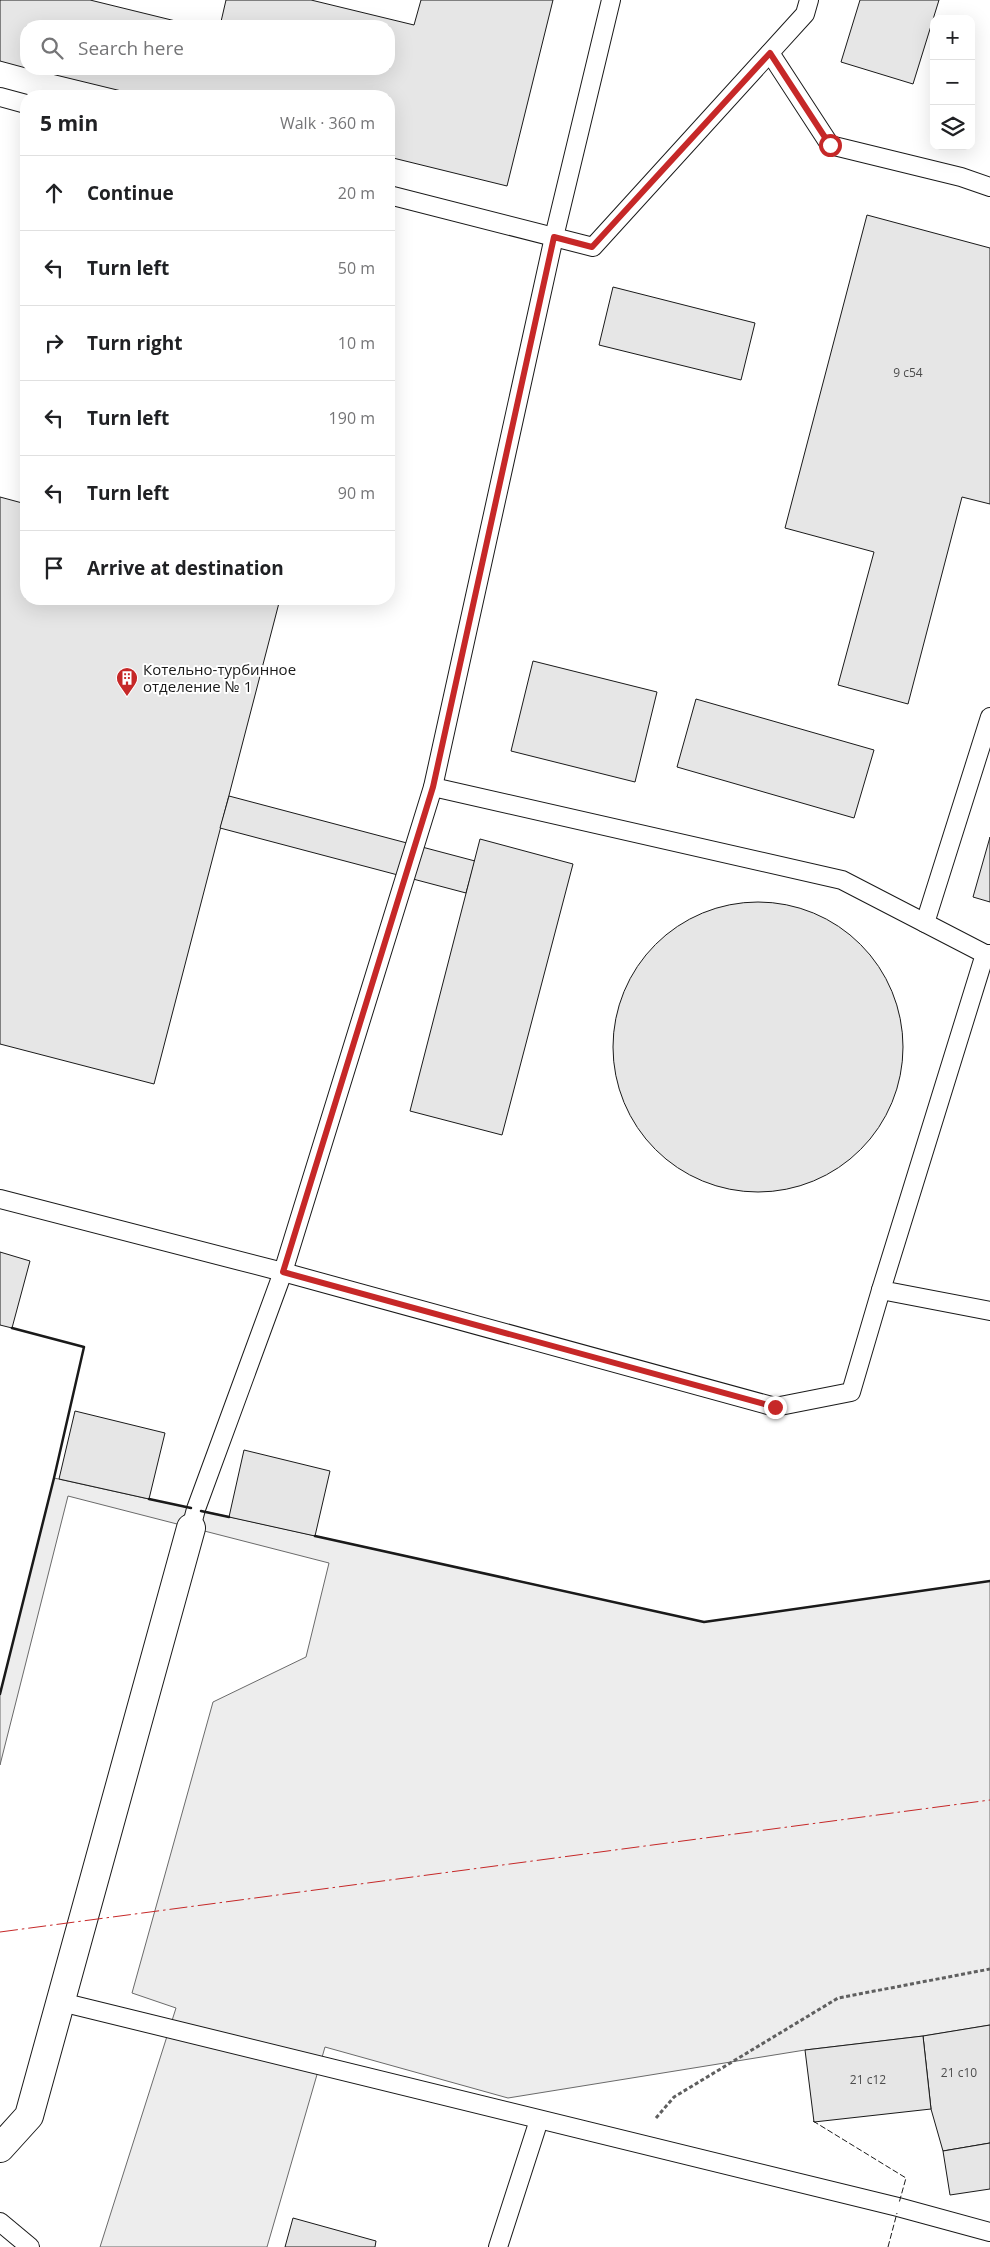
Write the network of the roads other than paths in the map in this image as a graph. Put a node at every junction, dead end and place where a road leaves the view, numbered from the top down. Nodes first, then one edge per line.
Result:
1 (611, 0) edge
2 (809, 0) edge
3 (770, 53) junction
4 (0, 97) edge
5 (20, 102) edge
6 (990, 187) edge
7 (395, 197) edge
8 (554, 237) junction
9 (990, 717) edge
10 (433, 787) junction
11 (925, 922) junction
12 (988, 954) edge
13 (0, 1199) edge
14 (283, 1272) junction
15 (882, 1290) junction
16 (990, 1311) edge
17 (191, 1528) joint
18 (61, 2002) junction
19 (540, 2120) junction
20 (0, 2148) edge
21 (0, 2222) edge
22 (990, 2232) edge
23 (30, 2247) edge
24 (498, 2247) edge

1 - 8 lane
2 - 3 lane
3 - 6 lane
3 - 8 lane
4 - 5 lane
7 - 8 lane
8 - 10 lane
9 - 11 lane
10 - 11 lane
10 - 14 lane
11 - 12 lane
12 - 15 lane
13 - 14 lane
14 - 15 lane
14 - 17 lane
15 - 16 lane
17 - 18 street
18 - 19 lane
18 - 20 street
19 - 22 lane
19 - 24 lane
21 - 23 lane

